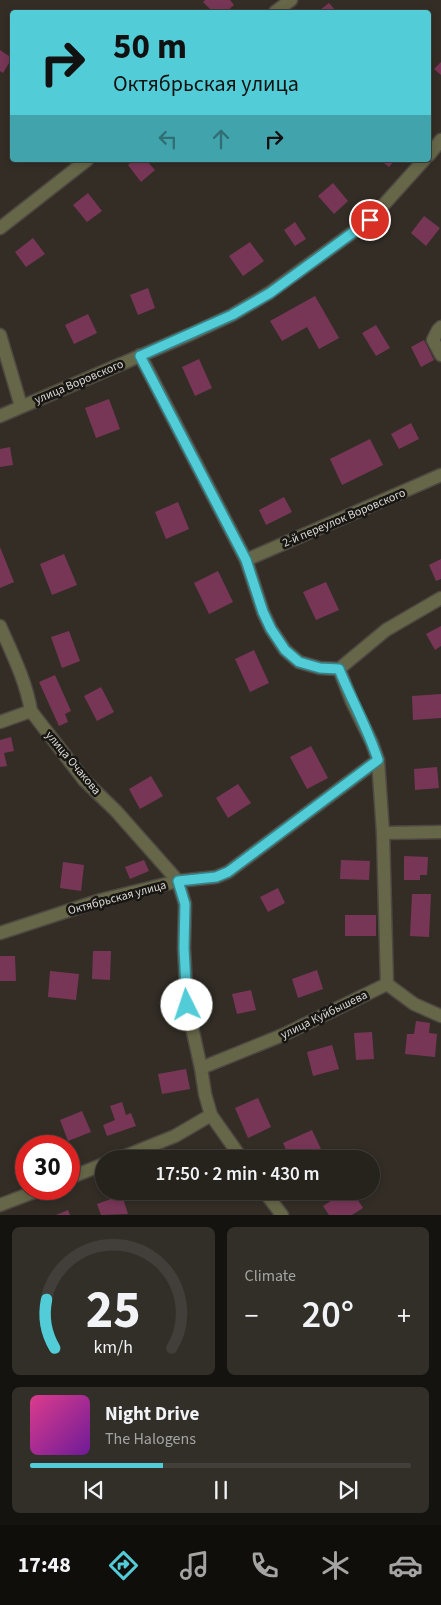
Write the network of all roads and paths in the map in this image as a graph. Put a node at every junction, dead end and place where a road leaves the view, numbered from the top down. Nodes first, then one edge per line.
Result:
1 (291, 0) edge
2 (278, 10) edge
3 (441, 140) edge
4 (431, 152) edge
5 (84, 162) edge
6 (422, 162) edge
7 (0, 228) edge
8 (441, 327) edge
9 (0, 335) edge
10 (140, 356) junction
11 (441, 356) edge
12 (21, 406) junction
13 (0, 416) edge
14 (441, 475) edge
15 (246, 560) junction
16 (441, 598) edge
17 (0, 626) edge
18 (339, 669) junction
19 (31, 710) junction
20 (0, 722) edge
21 (378, 760) junction
22 (441, 832) edge
23 (383, 833) junction
24 (178, 881) junction
25 (0, 933) edge
26 (387, 984) junction
27 (441, 1016) edge
28 (201, 1068) junction
29 (211, 1115) junction
30 (140, 1150) edge
31 (236, 1150) edge
32 (95, 1168) edge
33 (80, 1174) edge
34 (15, 1199) edge
35 (271, 1200) edge
36 (0, 1205) edge
37 (282, 1215) edge

1 - 2 street
3 - 4 street
5 - 7 street
6 - 10 street, улица Воровского
8 - 11 street
9 - 12 street
10 - 12 street, улица Воровского
10 - 15 street
12 - 13 street, улица Воровского
14 - 15 street, 2-й переулок Воровского
15 - 18 street
16 - 18 street
17 - 19 street, улица Очакова
18 - 21 street
19 - 20 street
19 - 24 street, улица Очакова
21 - 23 street
21 - 24 street, Октябрьская улица
22 - 23 street
23 - 26 street
24 - 25 street, Октябрьская улица
24 - 28 street
26 - 27 street
26 - 28 street, улица Куйбышева
28 - 29 street
29 - 30 street
29 - 31 street
32 - 33 street
34 - 36 street
35 - 37 street

